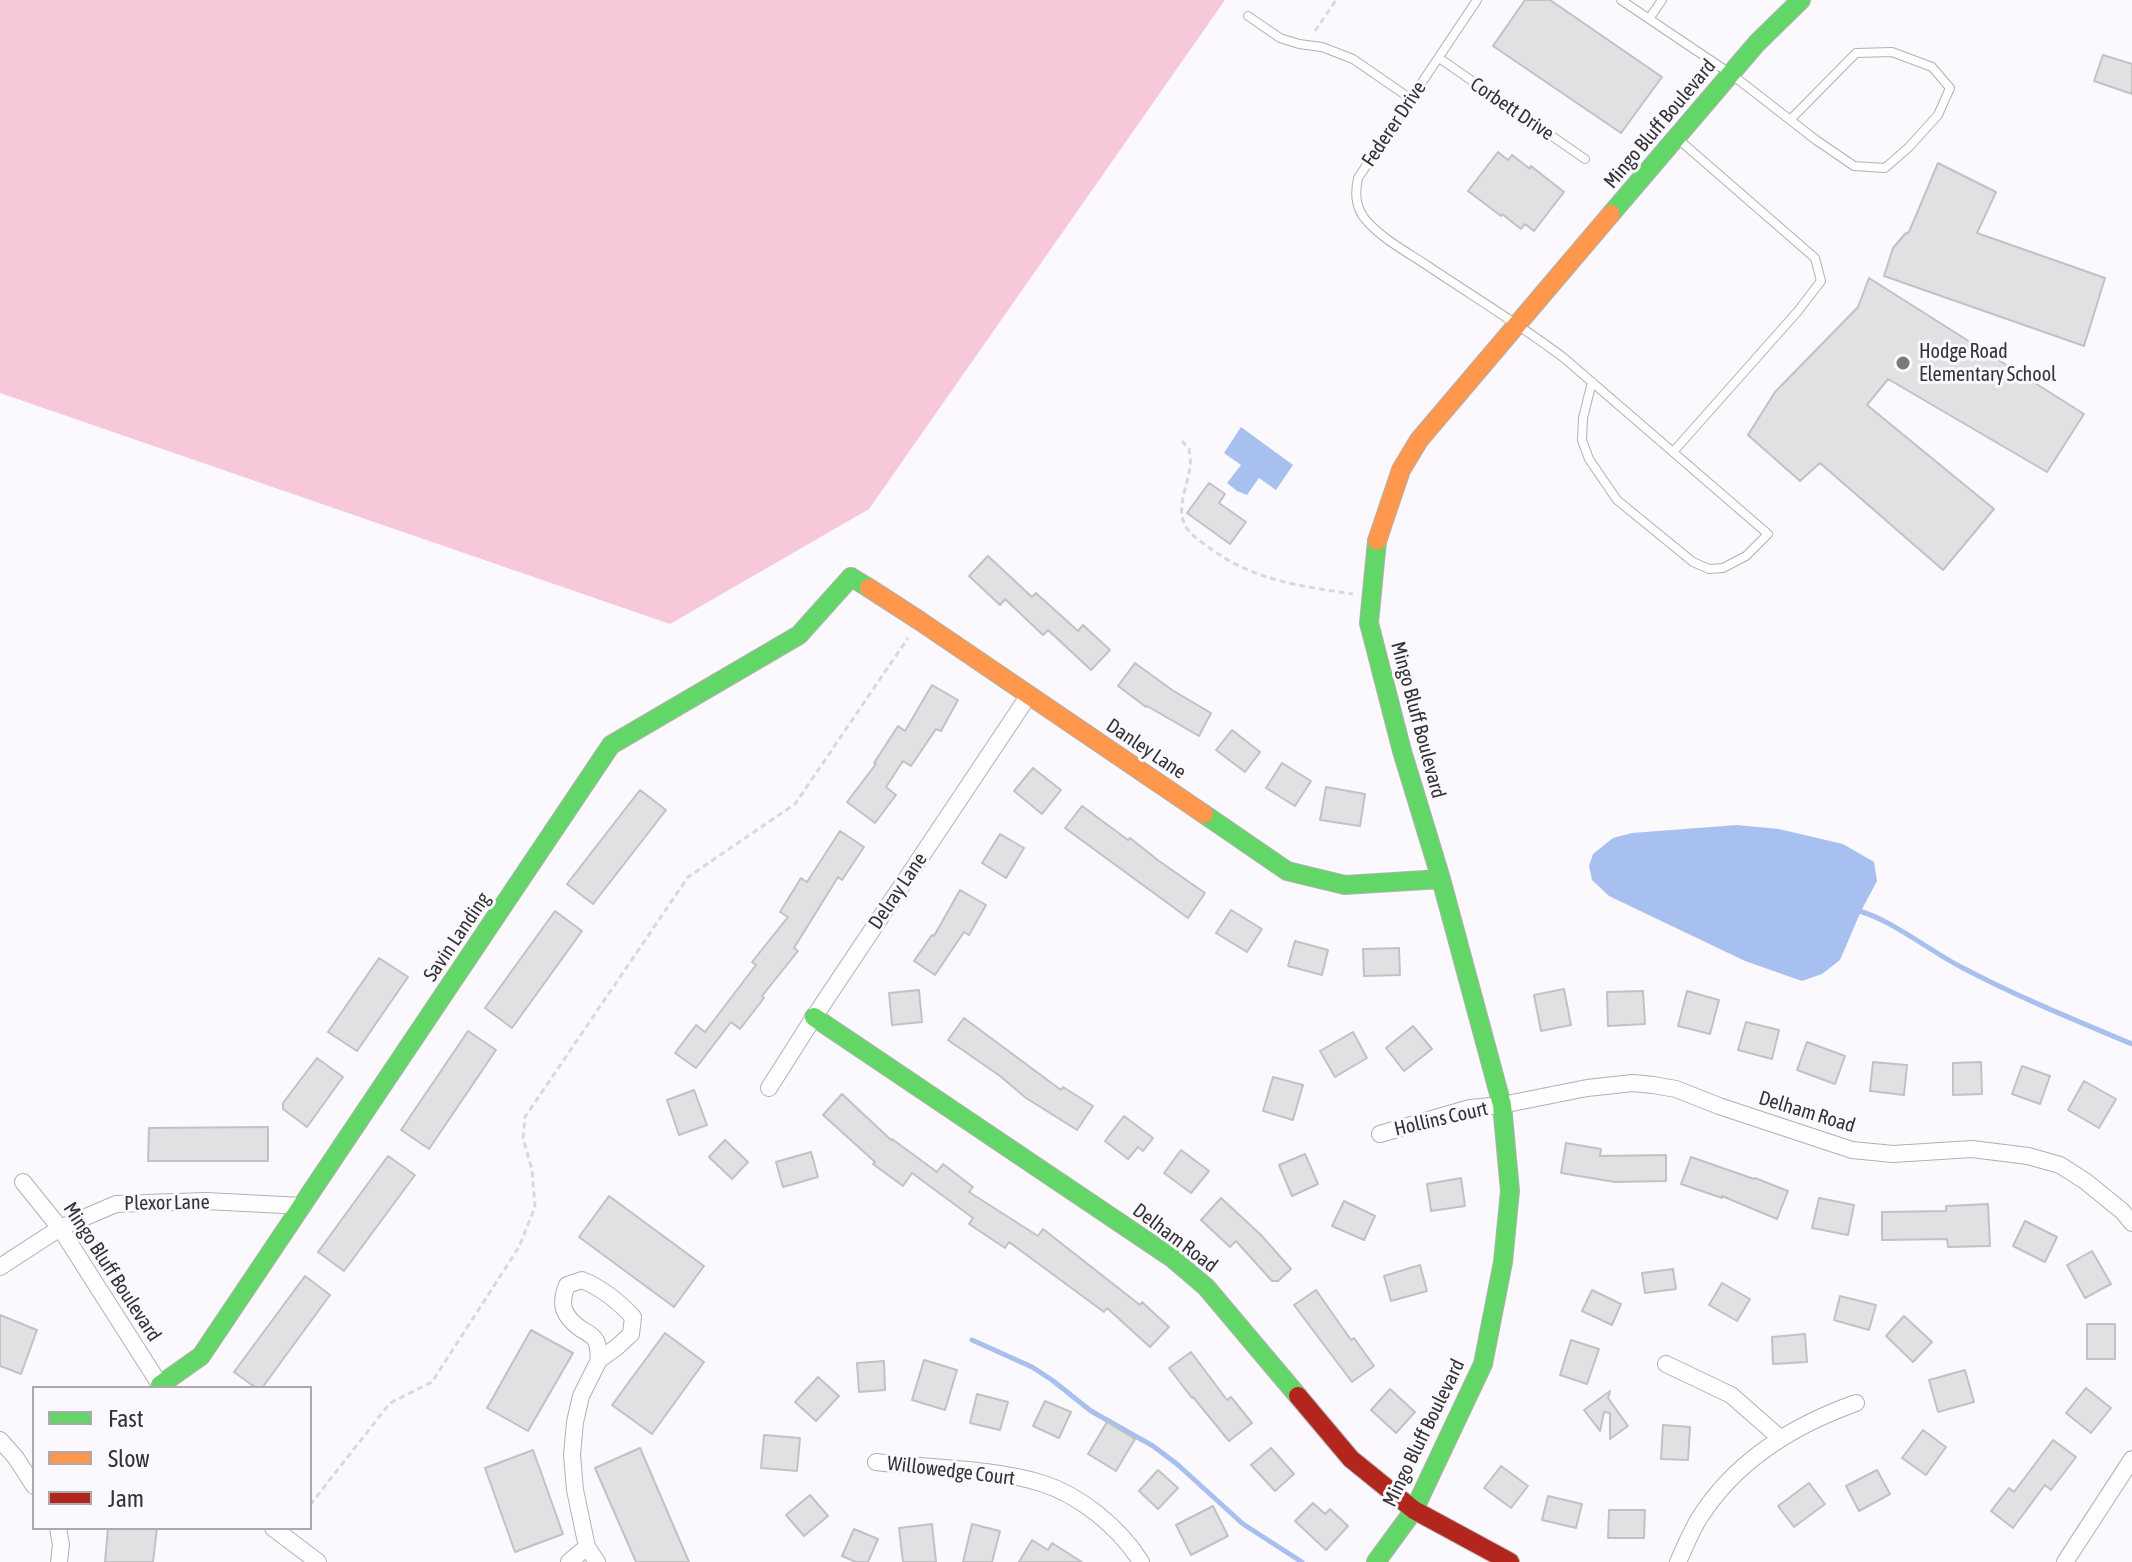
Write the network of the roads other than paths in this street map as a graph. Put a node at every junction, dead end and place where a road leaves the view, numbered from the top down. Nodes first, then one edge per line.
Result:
1 (1477, 0) edge
2 (1621, 0) edge
3 (1662, 0) edge
4 (1801, 0) edge
5 (1248, 16) dead end
6 (1649, 19) junction
7 (1439, 58) junction
8 (1731, 74) junction
9 (1411, 99) junction
10 (1790, 120) junction
11 (1677, 138) junction
12 (1585, 159) dead end
13 (1516, 326) junction
14 (1592, 382) junction
15 (1673, 452) junction
16 (851, 577) joint
17 (1029, 695) junction
18 (1441, 879) junction
19 (814, 1017) junction
20 (769, 1088) dead end
21 (1502, 1105) junction
22 (1380, 1134) dead end
23 (23, 1182) dead end
24 (303, 1206) junction
25 (2132, 1223) edge
26 (60, 1228) junction
27 (0, 1267) edge
28 (599, 1360) junction
29 (1666, 1364) dead end
30 (160, 1386) edge
31 (162, 1386) edge
32 (1856, 1403) dead end
33 (1780, 1438) junction
34 (0, 1440) edge
35 (2132, 1459) edge
36 (876, 1462) dead end
37 (32, 1483) edge
38 (1414, 1510) junction
39 (58, 1530) edge
40 (276, 1530) edge
41 (587, 1547) junction
42 (59, 1562) edge
43 (318, 1562) edge
44 (569, 1562) edge
45 (597, 1562) edge
46 (1141, 1562) edge
47 (1376, 1562) edge
48 (1510, 1562) edge
49 (1678, 1562) edge
50 (2065, 1562) edge

1 - 7 lane, Federer Drive
2 - 6 lane
3 - 6 lane
4 - 8 street, Mingo Bluff Boulevard
5 - 9 lane
6 - 8 lane
7 - 9 lane, Federer Drive
7 - 12 lane, Corbett Drive
8 - 10 lane
8 - 11 street, Mingo Bluff Boulevard
9 - 13 lane, Federer Drive
10 - 10 lane
11 - 13 street, Mingo Bluff Boulevard
11 - 15 lane
13 - 14 lane, Federer Drive
13 - 18 street, Mingo Bluff Boulevard
14 - 15 lane, Federer Drive
14 - 15 lane, Federer Drive
16 - 17 street, Danley Lane
16 - 24 street, Savin Landing
17 - 18 street, Danley Lane
17 - 19 street, Delray Lane
18 - 21 street, Mingo Bluff Boulevard
19 - 20 street, Delray Lane
19 - 38 street, Delham Road
21 - 22 street, Hollins Court
21 - 25 street, Delham Road
21 - 38 street, Mingo Bluff Boulevard
23 - 26 street, Mingo Bluff Boulevard
24 - 26 street, Plexor Lane
24 - 31 street, Savin Landing
26 - 27 street, Plexor Lane
26 - 30 street, Mingo Bluff Boulevard
28 - 28 street
28 - 41 street
29 - 33 street
32 - 33 street
33 - 49 street
34 - 37 street
35 - 50 street
36 - 46 street, Willowedge Court
38 - 47 street, Mingo Bluff Boulevard
38 - 48 street, Delham Road
39 - 42 street
40 - 43 street
41 - 44 street
41 - 45 street

